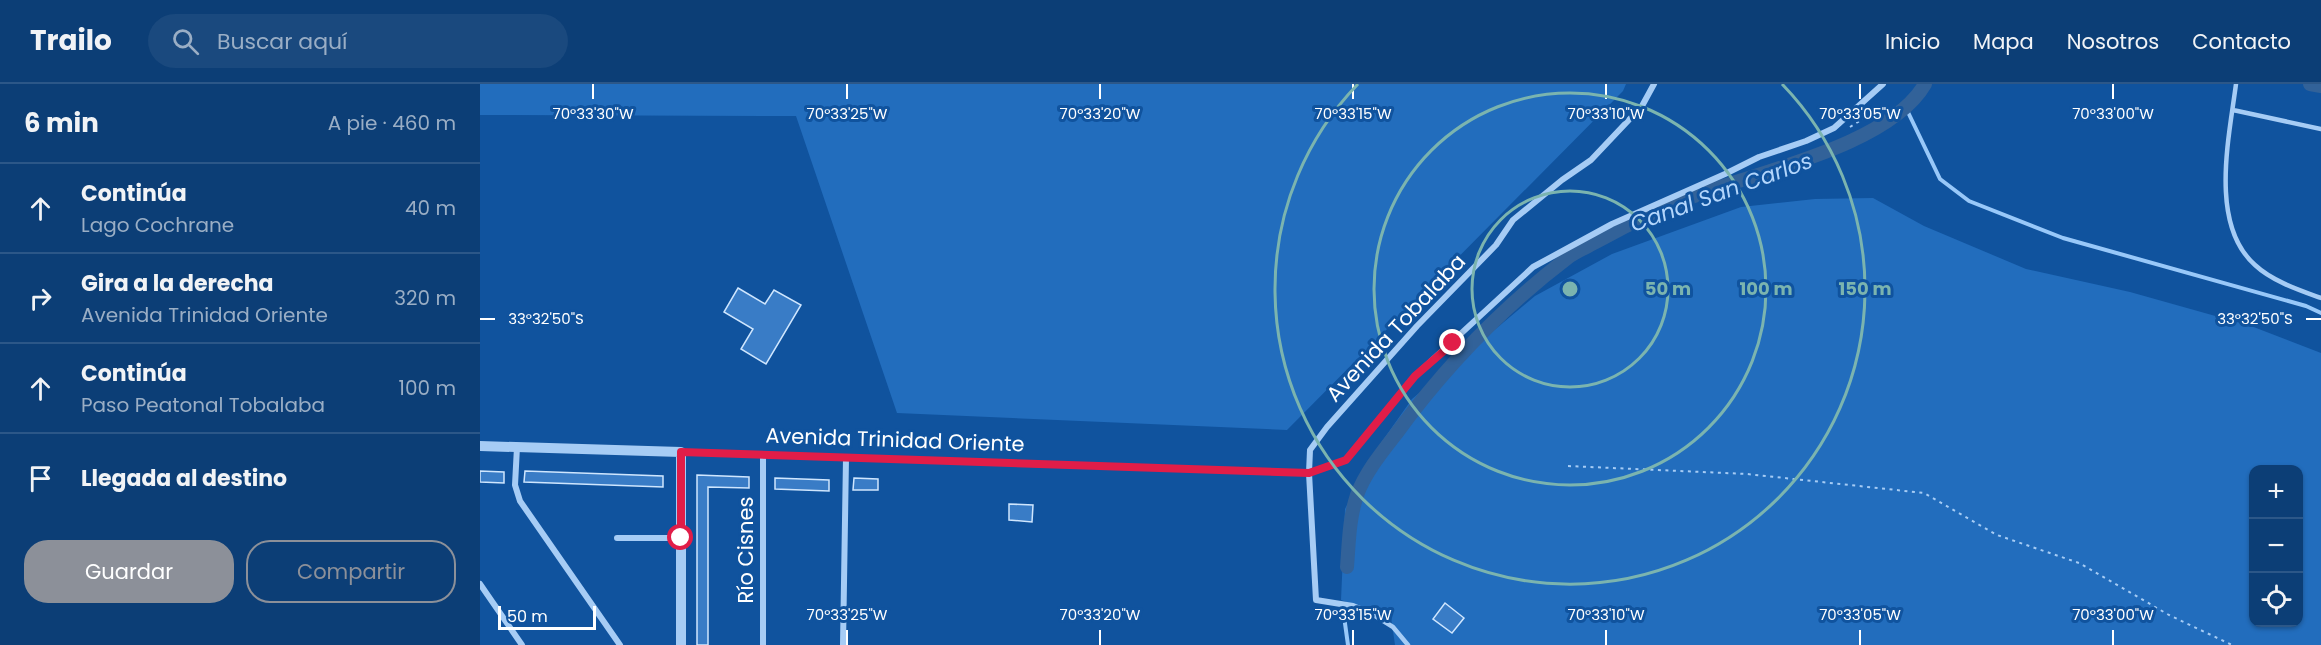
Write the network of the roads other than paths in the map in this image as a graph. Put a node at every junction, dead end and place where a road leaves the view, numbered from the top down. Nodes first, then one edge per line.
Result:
1 (1653, 84) edge
2 (1883, 84) edge
3 (2235, 85) edge
4 (2233, 110) junction
5 (2321, 129) edge
6 (2321, 298) edge
7 (480, 446) edge
8 (517, 447) junction
9 (681, 452) junction
10 (763, 455) junction
11 (846, 458) junction
12 (1309, 473) junction
13 (617, 538) dead end
14 (681, 538) junction
15 (480, 584) edge
16 (1371, 614) joint
17 (522, 645) edge
18 (620, 645) edge
19 (681, 645) edge
20 (762, 645) edge
21 (843, 645) edge
22 (1408, 645) edge

1 - 12 street, Avenida Tobalaba
2 - 12 street
3 - 4 lane
4 - 5 lane
4 - 6 lane
7 - 8 street, Avenida Trinidad Oriente
8 - 9 street, Avenida Trinidad Oriente
8 - 18 street
9 - 10 street, Avenida Trinidad Oriente
9 - 14 street
10 - 11 street, Avenida Trinidad Oriente
10 - 20 street, Río Cisnes
11 - 12 street, Avenida Trinidad Oriente
11 - 21 street
12 - 16 street, Avenida Tobalaba
13 - 14 street
14 - 19 street
15 - 17 street
16 - 22 lane

